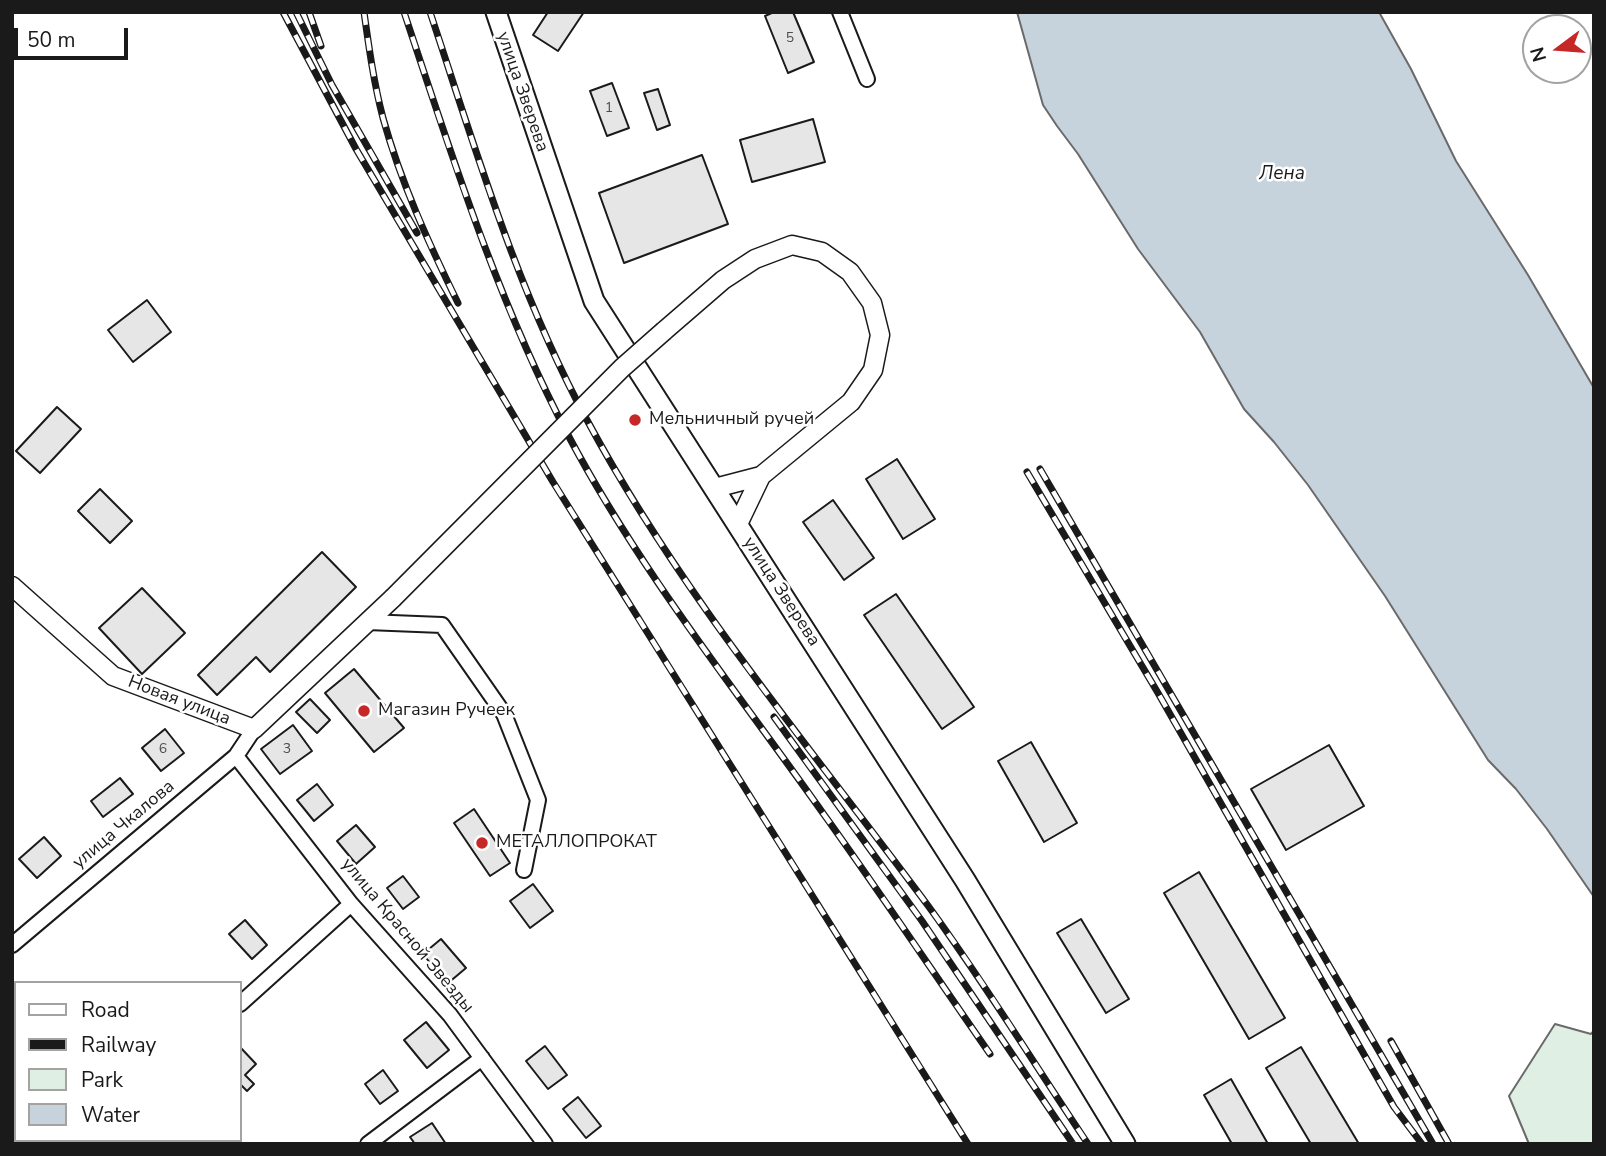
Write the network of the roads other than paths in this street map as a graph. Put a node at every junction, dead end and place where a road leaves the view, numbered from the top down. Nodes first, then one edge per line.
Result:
1 (496, 12) edge
2 (840, 12) edge
3 (867, 79) dead end
4 (761, 476) junction
5 (715, 488) junction
6 (738, 524) junction
7 (12, 586) edge
8 (368, 622) junction
9 (254, 729) junction
10 (236, 756) junction
11 (524, 870) dead end
12 (351, 904) junction
13 (12, 945) edge
14 (242, 1002) edge
15 (482, 1058) junction
16 (368, 1144) edge
17 (545, 1144) edge
18 (1125, 1144) edge

1 - 5 main road, улица Зверева
2 - 3 street
4 - 5 street
4 - 6 street
4 - 8 street, bridge
5 - 6 main road, улица Зверева
6 - 18 main road, улица Зверева
7 - 9 street, Новая улица
8 - 9 street
8 - 11 street
9 - 10 street, улица Чкалова
10 - 12 street, улица Красной Звезды
10 - 13 street, улица Чкалова
12 - 14 street
12 - 15 street, улица Красной Звезды
15 - 16 street
15 - 17 street, улица Красной Звезды

